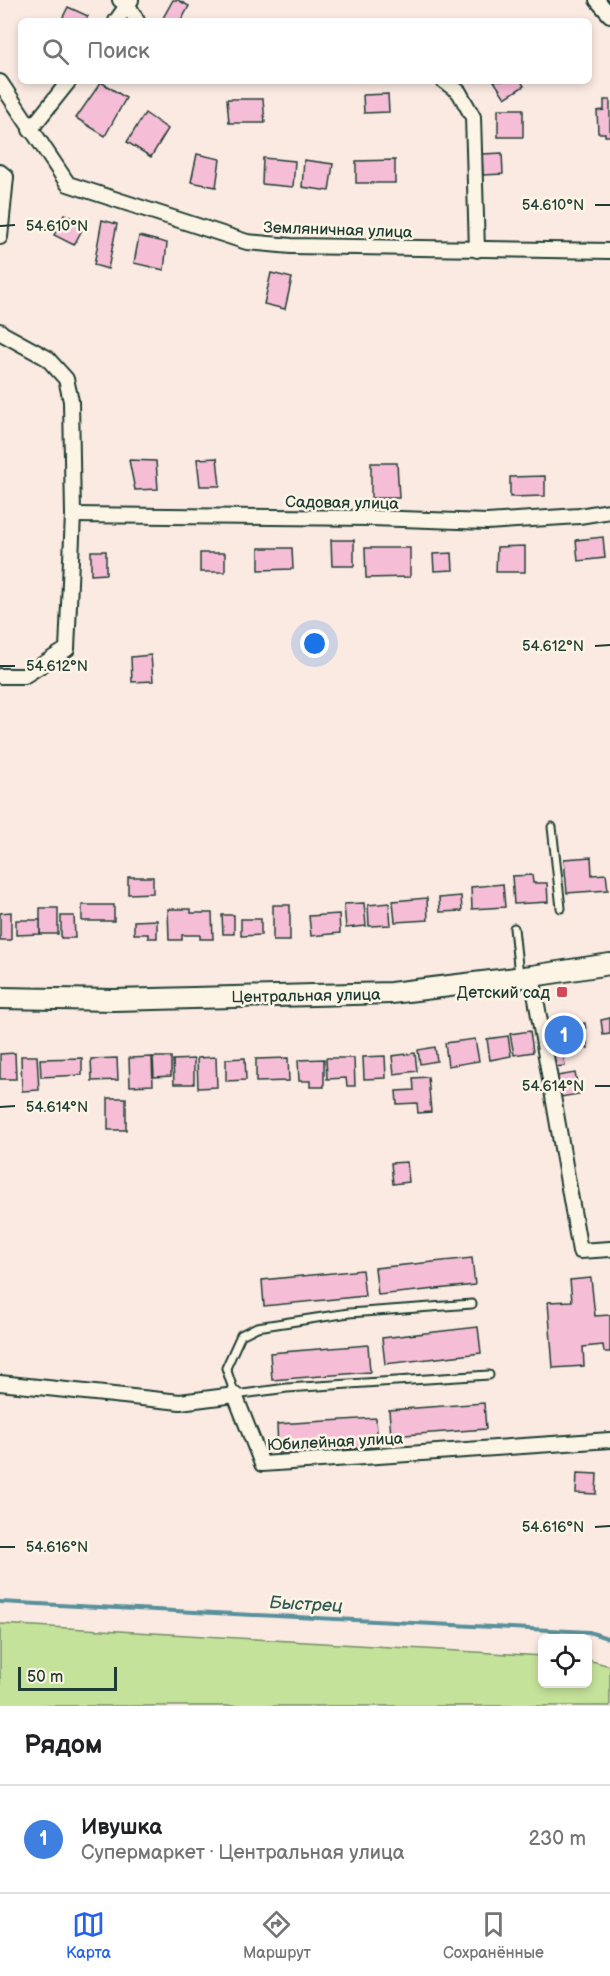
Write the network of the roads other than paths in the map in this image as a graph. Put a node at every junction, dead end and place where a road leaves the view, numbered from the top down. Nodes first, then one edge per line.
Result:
1 (597, 0) edge
2 (126, 2) edge
3 (610, 15) edge
4 (118, 18) edge
5 (135, 18) edge
6 (0, 82) edge
7 (67, 84) edge
8 (448, 84) edge
9 (30, 130) junction
10 (0, 172) edge
11 (0, 237) edge
12 (477, 250) junction
13 (610, 252) edge
14 (0, 331) edge
15 (610, 511) edge
16 (73, 515) junction
17 (0, 676) edge
18 (552, 827) dead end
19 (561, 908) dead end
20 (514, 928) dead end
21 (610, 964) edge
22 (526, 977) junction
23 (0, 998) edge
24 (610, 1249) edge
25 (472, 1304) dead end
26 (489, 1375) dead end
27 (0, 1383) edge
28 (236, 1395) junction
29 (610, 1440) edge

1 - 3 street
2 - 4 street
2 - 5 street
6 - 9 street, Земляничная улица
7 - 9 street
8 - 12 street
9 - 12 street, Земляничная улица
10 - 11 street
12 - 13 street, Земляничная улица
14 - 16 street
15 - 16 street, Садовая улица
16 - 17 street
18 - 19 lane
20 - 22 lane
21 - 22 street, Центральная улица
22 - 23 street, Центральная улица
22 - 24 street
25 - 28 lane
26 - 28 lane
27 - 28 street
28 - 29 street, Юбилейная улица

